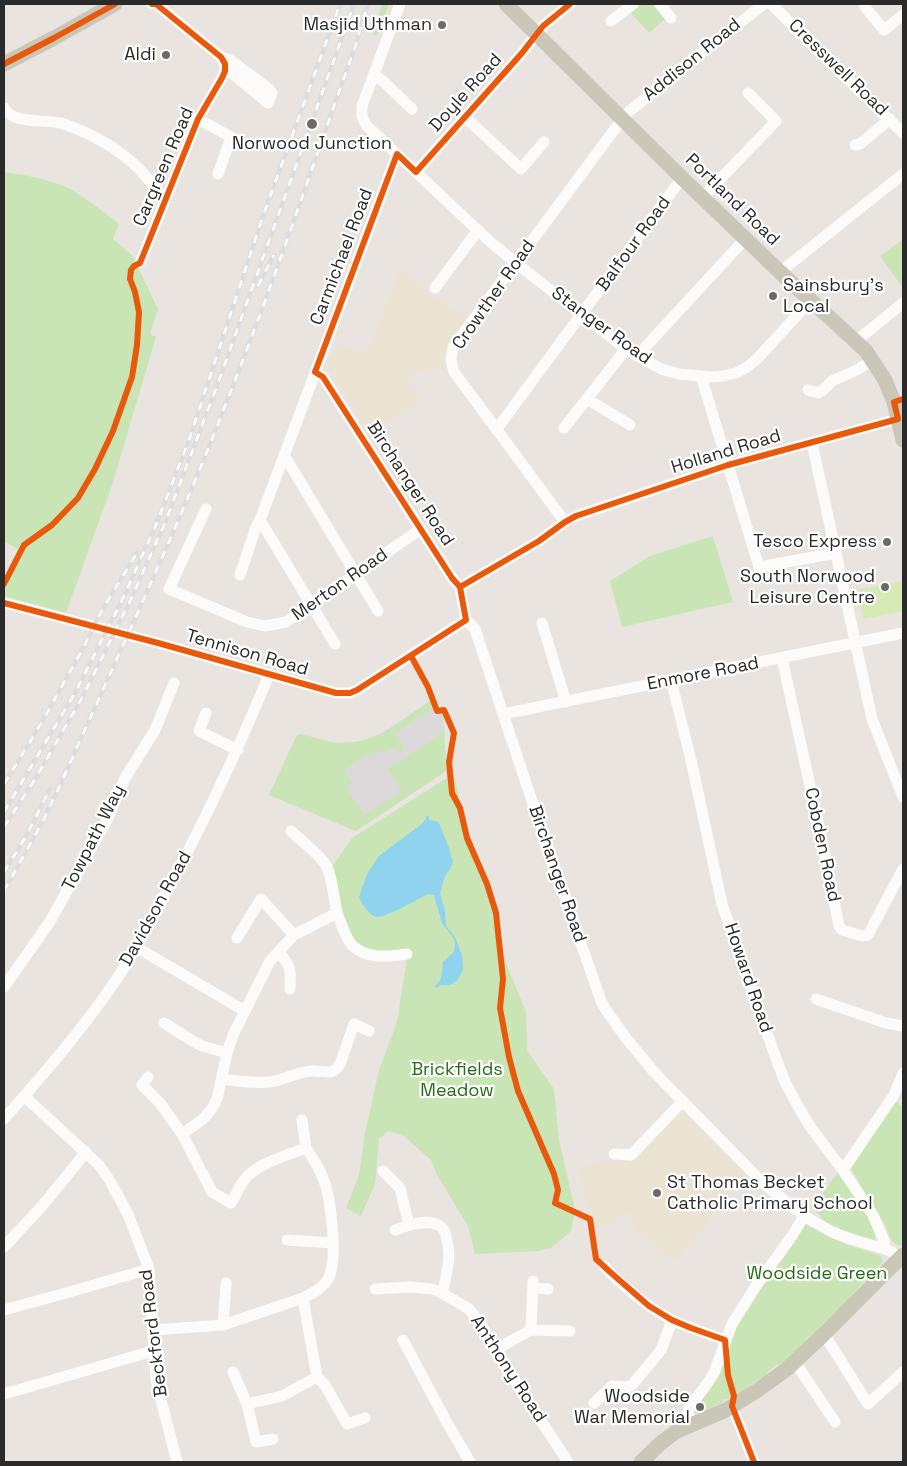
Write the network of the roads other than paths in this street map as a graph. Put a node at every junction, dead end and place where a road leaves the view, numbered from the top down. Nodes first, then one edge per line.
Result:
1 (115, 4) edge
2 (152, 4) edge
3 (156, 4) edge
4 (400, 4) edge
5 (506, 4) edge
6 (570, 4) edge
7 (633, 4) edge
8 (660, 4) edge
9 (764, 4) edge
10 (772, 4) edge
11 (865, 7) dead end
12 (903, 15) edge
13 (671, 18) dead end
14 (611, 22) dead end
15 (538, 34) junction
16 (221, 57) junction
17 (4, 64) edge
18 (225, 71) junction
19 (374, 75) junction
20 (748, 92) dead end
21 (405, 107) dead end
22 (4, 108) edge
23 (465, 117) junction
24 (622, 118) junction
25 (198, 119) junction
26 (890, 119) junction
27 (903, 134) edge
28 (544, 142) dead end
29 (855, 145) dead end
30 (397, 154) junction
31 (416, 172) junction
32 (218, 174) dead end
33 (903, 174) edge
34 (682, 178) junction
35 (703, 197) junction
36 (164, 203) junction
37 (478, 230) junction
38 (746, 238) junction
39 (140, 263) dead end
40 (516, 263) junction
41 (780, 272) junction
42 (435, 288) dead end
43 (811, 300) junction
44 (903, 303) edge
45 (582, 314) junction
46 (856, 341) junction
47 (626, 349) junction
48 (637, 356) junction
49 (872, 360) junction
50 (315, 372) junction
51 (701, 376) junction
52 (808, 390) dead end
53 (587, 399) junction
54 (898, 400) edge
55 (898, 419) junction
56 (630, 426) dead end
57 (564, 428) dead end
58 (496, 430) junction
59 (903, 440) edge
60 (812, 443) junction
61 (284, 455) junction
62 (728, 465) junction
63 (206, 509) dead end
64 (260, 520) junction
65 (565, 522) junction
66 (421, 529) junction
67 (836, 553) junction
68 (240, 574) dead end
69 (356, 574) junction
70 (460, 587) junction
71 (4, 603) edge
72 (312, 605) junction
73 (378, 611) dead end
74 (466, 620) junction
75 (542, 624) dead end
76 (903, 633) edge
77 (856, 643) junction
78 (335, 644) dead end
79 (782, 658) junction
80 (269, 675) junction
81 (671, 680) junction
82 (174, 683) dead end
83 (566, 702) junction
84 (206, 713) dead end
85 (503, 714) junction
86 (238, 750) junction
87 (903, 797) edge
88 (291, 831) dead end
89 (903, 869) edge
90 (337, 913) junction
91 (294, 935) junction
92 (237, 938) dead end
93 (136, 947) junction
94 (279, 952) junction
95 (407, 954) dead end
96 (4, 987) edge
97 (290, 988) dead end
98 (816, 999) dead end
99 (245, 1011) junction
100 (164, 1023) dead end
101 (903, 1026) edge
102 (369, 1030) dead end
103 (227, 1053) junction
104 (903, 1073) edge
105 (222, 1079) junction
106 (141, 1080) dead end
107 (24, 1096) junction
108 (899, 1098) edge
109 (683, 1101) junction
110 (4, 1120) edge
111 (302, 1120) dead end
112 (182, 1134) junction
113 (306, 1148) junction
114 (86, 1152) junction
115 (614, 1154) dead end
116 (842, 1169) junction
117 (383, 1171) dead end
118 (804, 1216) junction
119 (409, 1225) junction
120 (395, 1230) dead end
121 (287, 1240) dead end
122 (333, 1243) junction
123 (4, 1247) edge
124 (886, 1249) junction
125 (901, 1257) edge
126 (603, 1266) dead end
127 (149, 1269) junction
128 (226, 1283) dead end
129 (375, 1289) dead end
130 (548, 1289) dead end
131 (442, 1293) junction
132 (303, 1298) junction
133 (4, 1310) edge
134 (672, 1320) junction
135 (223, 1326) junction
136 (153, 1330) junction
137 (531, 1330) junction
138 (570, 1330) dead end
139 (824, 1334) junction
140 (403, 1340) dead end
141 (725, 1340) junction
142 (495, 1350) junction
143 (153, 1351) junction
144 (795, 1362) junction
145 (233, 1372) dead end
146 (903, 1372) edge
147 (318, 1377) junction
148 (4, 1394) edge
149 (594, 1403) dead end
150 (247, 1404) junction
151 (732, 1406) junction
152 (365, 1418) dead end
153 (835, 1422) dead end
154 (692, 1424) junction
155 (273, 1439) dead end
156 (177, 1462) edge
157 (470, 1462) edge
158 (567, 1462) edge
159 (641, 1462) edge
160 (754, 1462) edge

1 - 17 main road
2 - 3 street
3 - 16 street
4 - 19 street
5 - 15 main road, Portland Road
6 - 15 street, Doyle Road
7 - 14 street
8 - 13 street
9 - 24 street, Addison Road
10 - 26 street, Cresswell Road
11 - 12 street
15 - 23 street, Doyle Road
15 - 24 main road, Portland Road
16 - 18 street
16 - 18 street
18 - 25 street, Cargreen Road
19 - 21 street
19 - 30 street, Stanger Road
20 - 35 street
22 - 36 street
23 - 28 street
23 - 31 street, Doyle Road
24 - 34 main road, Portland Road
24 - 40 street, Crowther Road
25 - 32 street
25 - 36 street, Cargreen Road
26 - 27 street, Cresswell Road
26 - 29 street
30 - 31 street, Stanger Road
30 - 50 street, Carmichael Road
31 - 37 street, Stanger Road
33 - 41 street
34 - 35 main road, Portland Road
34 - 45 street, Balfour Road
35 - 38 main road, Portland Road
36 - 39 street, Cargreen Road
37 - 40 street, Stanger Road
37 - 42 street
38 - 41 main road, Portland Road
38 - 48 street
40 - 45 street, Stanger Road
40 - 58 street, Crowther Road
41 - 43 main road, Portland Road
43 - 46 main road, Portland Road
43 - 51 street, Stanger Road
44 - 46 street
45 - 47 street, Stanger Road
45 - 58 street, Balfour Road
46 - 49 main road, Portland Road
47 - 48 street, Stanger Road
47 - 53 street
48 - 51 street, Stanger Road
49 - 52 street
49 - 54 main road, Portland Road
50 - 61 street, Carmichael Road
50 - 66 street, Birchanger Road
51 - 62 street
53 - 56 street
53 - 57 street
54 - 55 main road, Portland Road
55 - 59 main road, Portland Road
55 - 60 street, Holland Road
58 - 65 street, Crowther Road
60 - 62 street, Holland Road
60 - 67 street
61 - 64 street, Carmichael Road
61 - 69 street
62 - 65 street, Holland Road
62 - 67 street
63 - 72 street, Merton Road
64 - 68 street, Carmichael Road
64 - 72 street
65 - 70 street, Holland Road
66 - 69 street, Merton Road
66 - 70 street, Birchanger Road
67 - 77 street
69 - 72 street, Merton Road
69 - 73 street
70 - 74 street, Birchanger Road
71 - 80 street, Tennison Road
72 - 78 street
74 - 80 street, Tennison Road
74 - 85 street, Birchanger Road
75 - 83 street
76 - 77 street, Enmore Road
77 - 79 street, Enmore Road
77 - 87 street
79 - 81 street, Enmore Road
79 - 89 street, Cobden Road
80 - 86 street, Davidson Road
81 - 83 street, Enmore Road
81 - 116 street, Howard Road
82 - 96 street, Towpath Way
83 - 85 street, Enmore Road
84 - 86 street
85 - 109 street, Birchanger Road
86 - 93 street, Davidson Road
88 - 90 street
90 - 91 street
90 - 95 street
91 - 92 street
91 - 94 street
93 - 99 street
93 - 107 street, Davidson Road
94 - 97 street
94 - 99 street
98 - 101 street
99 - 103 street
100 - 103 street
102 - 105 street
103 - 105 street
104 - 108 street
105 - 112 street
106 - 112 street
107 - 110 street, Davidson Road
107 - 114 street, Beckford Road
108 - 116 street
109 - 115 street
109 - 118 street, Birchanger Road
111 - 113 street
112 - 113 street
113 - 122 street
114 - 123 street
114 - 127 street, Beckford Road
116 - 124 street, Howard Road
117 - 119 street
118 - 124 street, Birchanger Road
118 - 141 street
119 - 120 street
119 - 131 street
121 - 122 street
122 - 132 street
124 - 125 street, Birchanger Road
125 - 139 main road
126 - 134 street
127 - 133 street
127 - 136 street, Beckford Road
128 - 135 street
129 - 131 street, Anthony Road
130 - 137 street
131 - 142 street, Anthony Road
132 - 135 street
132 - 147 street
134 - 141 street
134 - 149 street
135 - 136 street
136 - 143 street, Beckford Road
137 - 138 street
137 - 142 street
139 - 144 main road
139 - 146 street
140 - 157 street
141 - 154 street
142 - 158 street, Anthony Road
143 - 148 street
143 - 156 street, Beckford Road
144 - 151 main road
144 - 153 street
145 - 150 street
147 - 150 street
147 - 152 street
150 - 155 street
151 - 154 main road
151 - 160 street
154 - 159 main road

